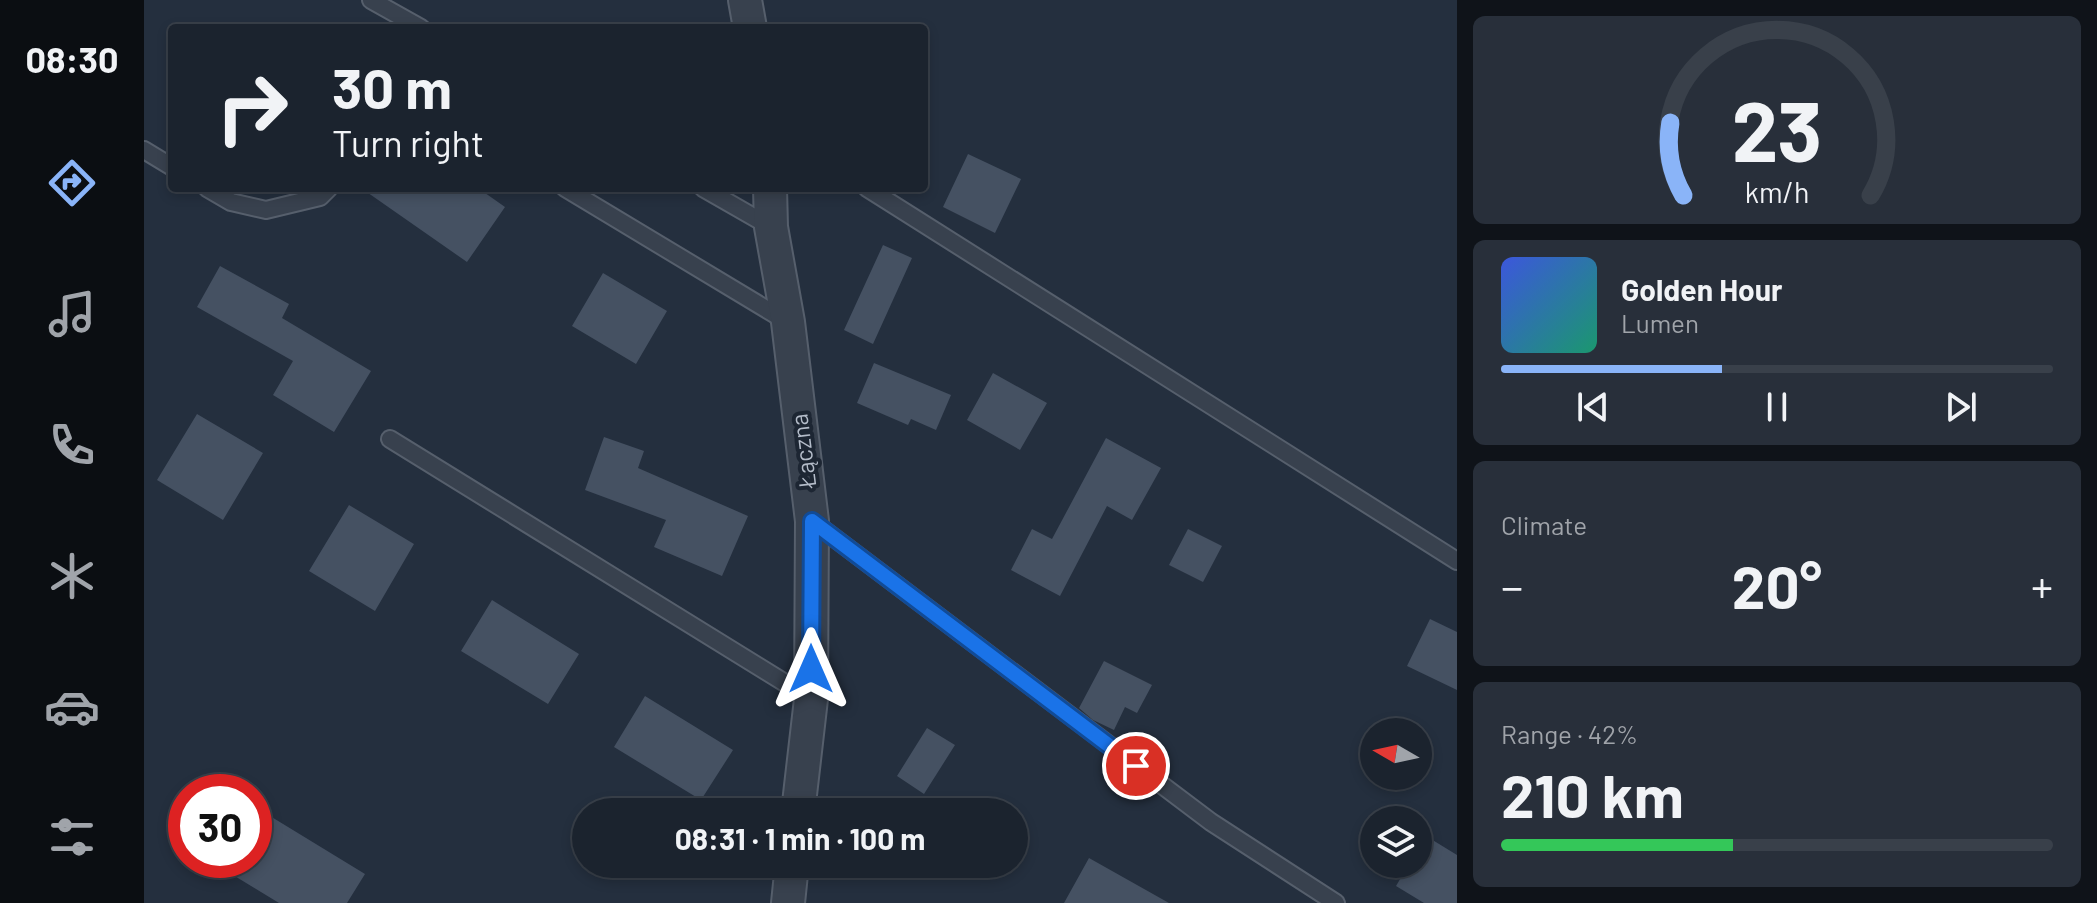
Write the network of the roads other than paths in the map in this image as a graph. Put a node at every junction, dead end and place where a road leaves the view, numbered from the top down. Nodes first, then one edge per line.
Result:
1 (371, 0) edge
2 (745, 0) edge
3 (414, 24) edge
4 (749, 24) edge
5 (144, 150) edge
6 (168, 165) edge
7 (214, 192) edge
8 (325, 192) edge
9 (572, 192) edge
10 (710, 192) edge
11 (770, 192) edge
12 (873, 192) edge
13 (771, 227) junction
14 (788, 322) junction
15 (390, 439) dead end
16 (812, 521) junction
17 (1457, 561) edge
18 (811, 699) junction
19 (800, 798) edge
20 (791, 878) edge
21 (788, 903) edge
22 (1336, 903) edge

1 - 3 lane
2 - 4 street
5 - 6 lane
7 - 8 lane
9 - 14 lane
10 - 13 lane
11 - 13 street, Łączna
12 - 17 lane
13 - 14 street, Łączna
14 - 16 street, Łączna
15 - 18 lane
16 - 18 street, Łączna
16 - 22 lane
18 - 19 street, Łączna
20 - 21 street

